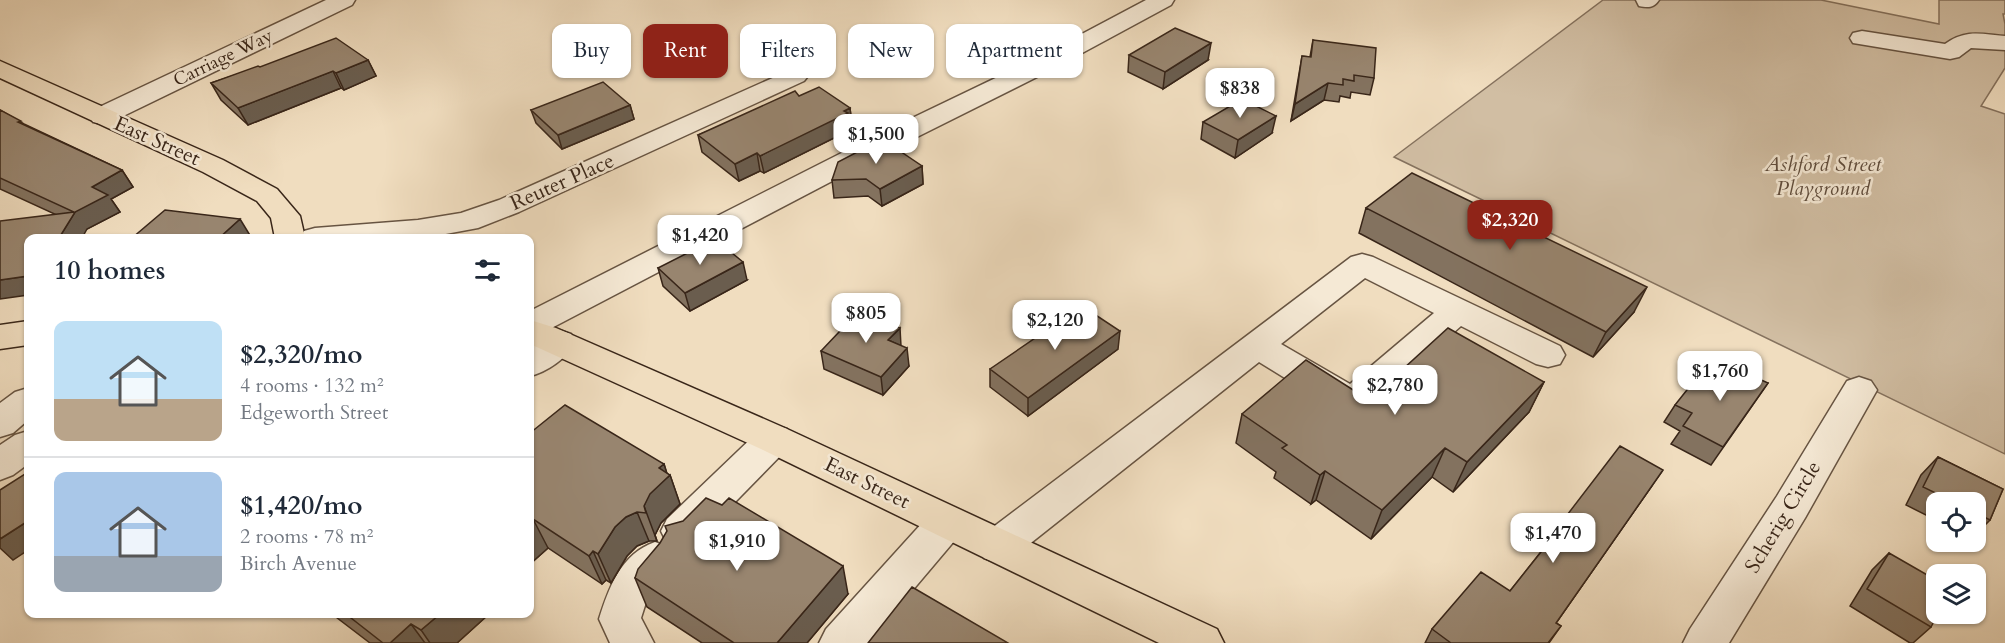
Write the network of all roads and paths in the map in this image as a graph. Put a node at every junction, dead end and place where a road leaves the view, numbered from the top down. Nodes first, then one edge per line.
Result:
1 (344, 0) edge
2 (1164, 0) edge
3 (1862, 38) dead end
4 (2005, 43) edge
5 (0, 69) edge
6 (791, 78) edge
7 (102, 116) junction
8 (289, 234) edge
9 (366, 234) edge
10 (1458, 311) junction
11 (539, 333) edge
12 (24, 334) edge
13 (0, 337) edge
14 (1257, 345) junction
15 (534, 350) edge
16 (1548, 355) dead end
17 (1859, 390) dead end
18 (24, 404) edge
19 (0, 423) edge
20 (774, 439) junction
21 (24, 449) edge
22 (0, 465) edge
23 (947, 522) junction
24 (998, 546) junction
25 (632, 643) edge
26 (841, 643) edge
27 (1202, 643) edge
28 (1705, 643) edge

1 - 7 street, Carriage Way
2 - 11 street
3 - 4 street
5 - 7 main road, East Street
6 - 9 street, Reuter Place
7 - 8 main road, East Street
10 - 14 street
10 - 14 street
10 - 16 street
11 - 15 street
11 - 20 main road, East Street
12 - 13 main road
14 - 24 street
17 - 28 street, Scherig Circle
18 - 19 street
20 - 23 main road, East Street
20 - 25 street
21 - 22 street
23 - 24 main road, East Street
23 - 26 street
24 - 27 main road, East Street

